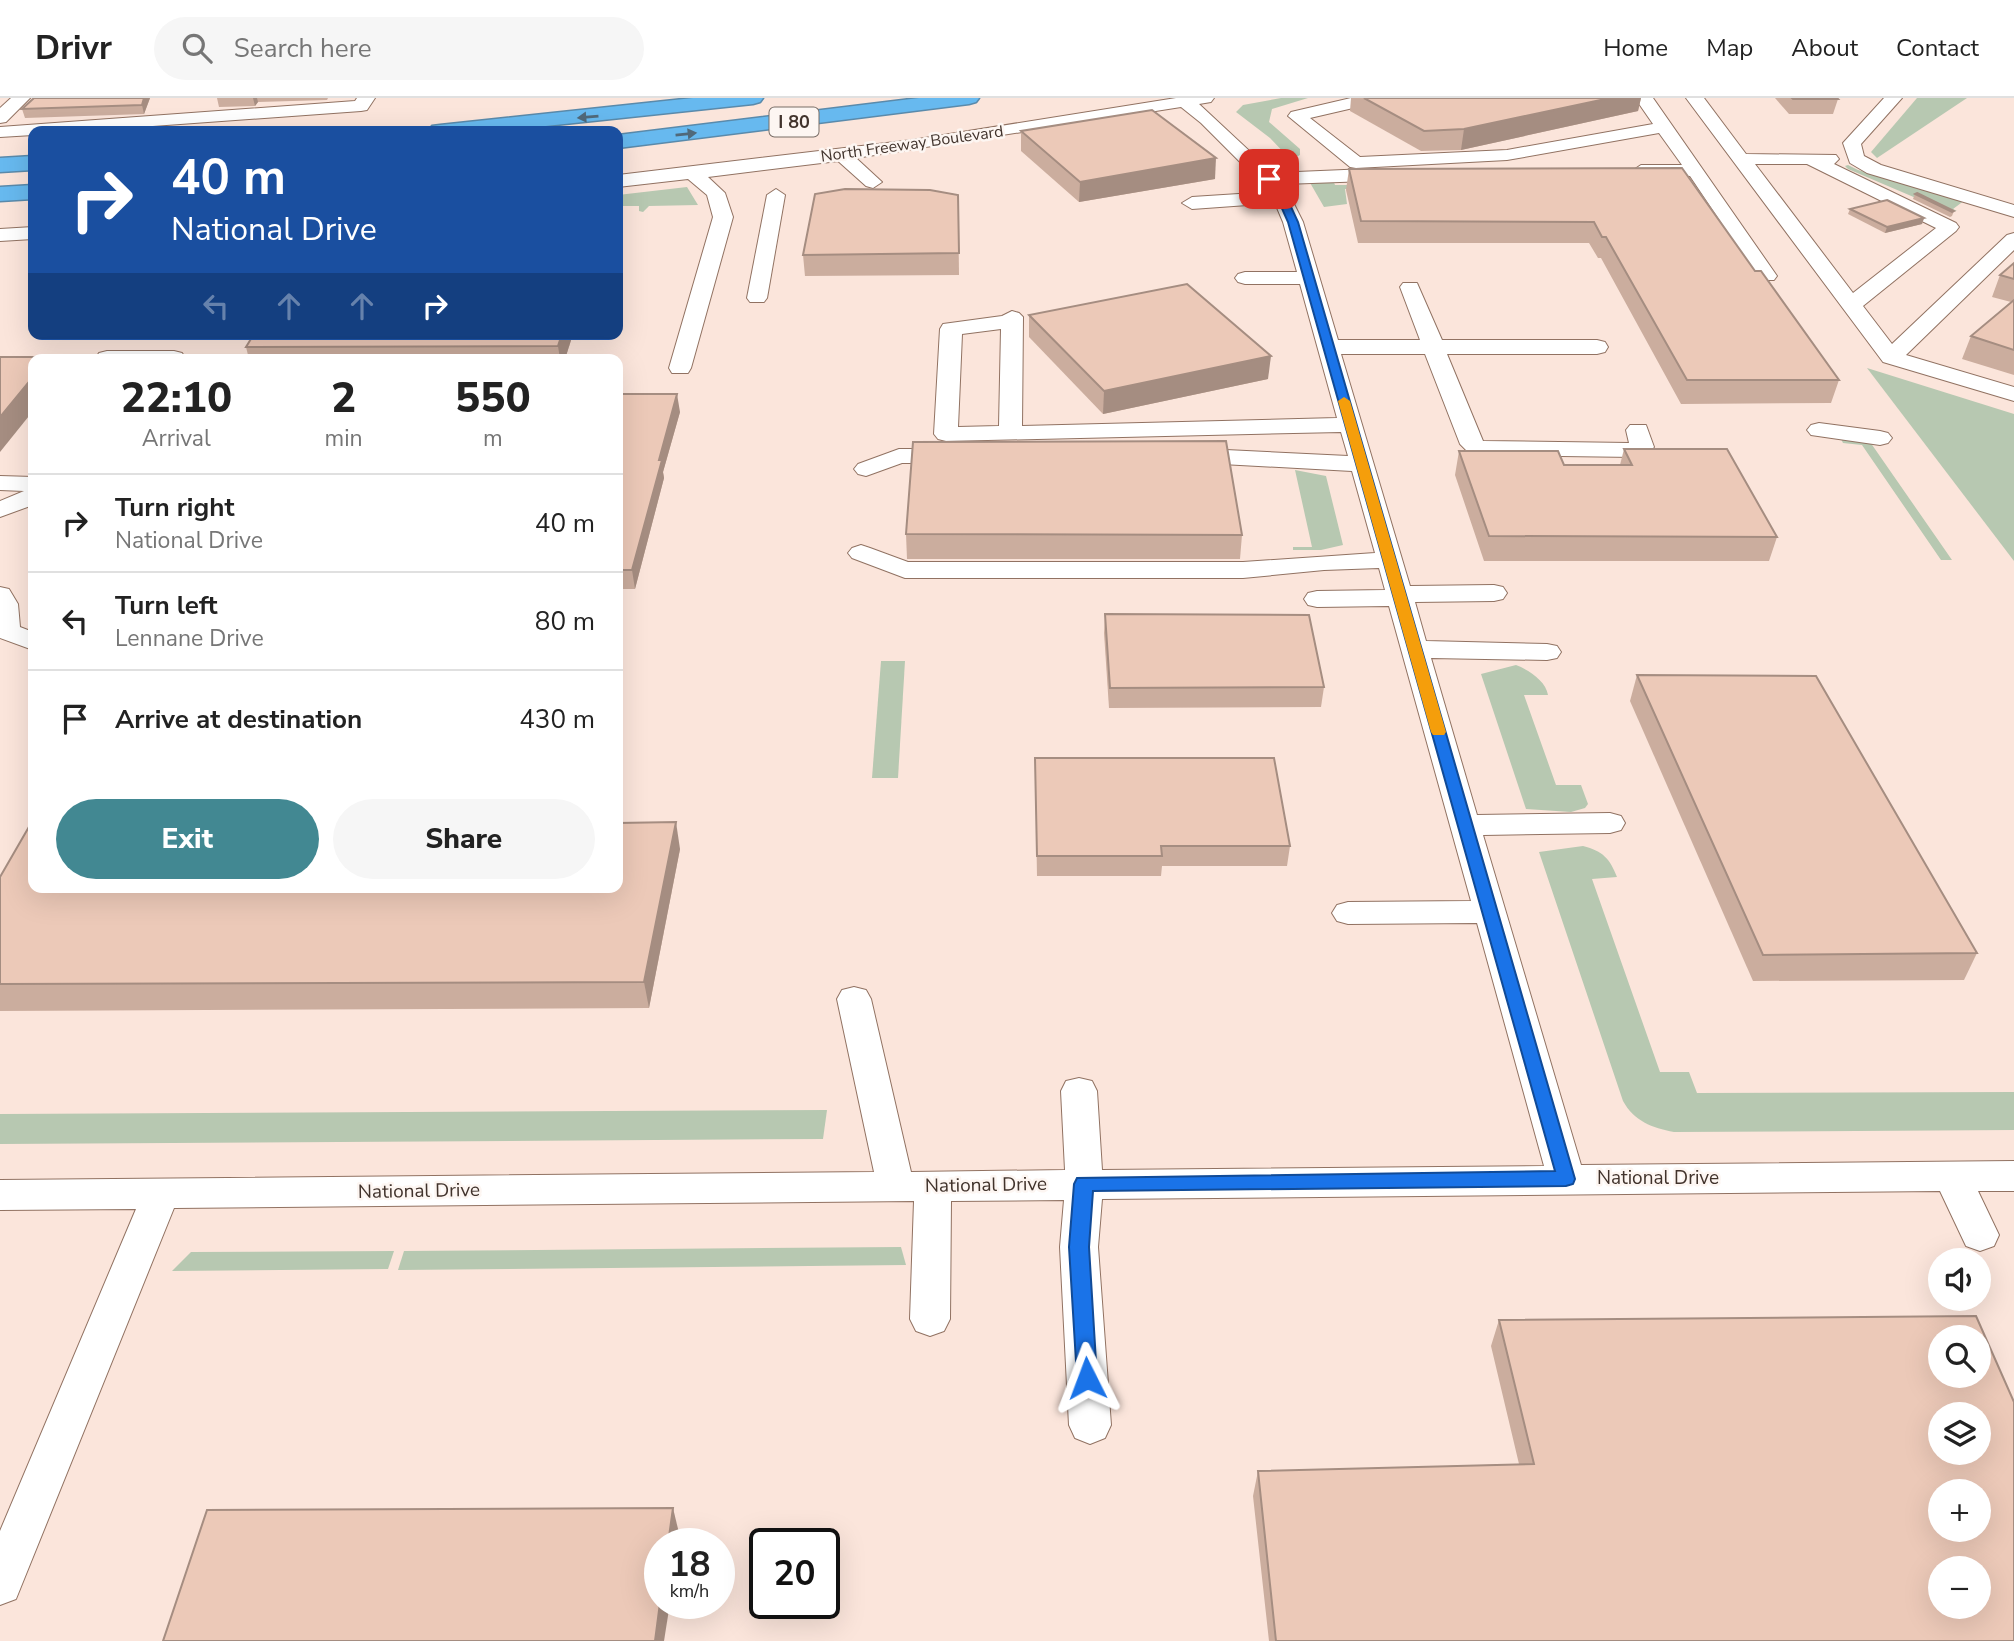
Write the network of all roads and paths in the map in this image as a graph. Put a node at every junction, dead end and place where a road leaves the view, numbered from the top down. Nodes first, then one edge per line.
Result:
1 (21, 98) edge
2 (189, 98) edge
3 (366, 98) edge
4 (753, 98) edge
5 (969, 98) edge
6 (1373, 98) edge
7 (1644, 98) edge
8 (1695, 98) edge
9 (1893, 98) edge
10 (1195, 100) edge
11 (0, 118) edge
12 (184, 119) junction
13 (85, 126) edge
14 (487, 126) edge
15 (1664, 127) junction
16 (28, 130) edge
17 (0, 132) edge
18 (623, 141) edge
19 (841, 154) junction
20 (1743, 159) junction
21 (1810, 159) junction
22 (1856, 159) junction
23 (28, 163) edge
24 (0, 165) edge
25 (1362, 169) junction
26 (1695, 170) junction
27 (1629, 171) edge
28 (691, 173) junction
29 (1520, 173) edge
30 (623, 180) edge
31 (873, 182) dead end
32 (1275, 188) junction
33 (28, 192) edge
34 (0, 194) edge
35 (776, 195) dead end
36 (1192, 203) dead end
37 (2014, 211) edge
38 (28, 233) edge
39 (0, 235) edge
40 (2014, 239) edge
41 (1767, 276) edge
42 (1245, 278) dead end
43 (1309, 278) junction
44 (1410, 287) dead end
45 (757, 298) dead end
46 (1852, 304) junction
47 (1597, 346) dead end
48 (1329, 347) junction
49 (1435, 347) junction
50 (1891, 357) junction
51 (680, 368) dead end
52 (2014, 394) edge
53 (1351, 425) junction
54 (1637, 430) dead end
55 (1819, 430) dead end
56 (1010, 433) junction
57 (1880, 438) dead end
58 (1164, 455) edge
59 (1025, 456) edge
60 (1362, 464) junction
61 (866, 469) dead end
62 (0, 483) edge
63 (28, 484) edge
64 (28, 498) edge
65 (0, 510) edge
66 (861, 553) dead end
67 (1389, 560) junction
68 (1494, 593) dead end
69 (1400, 596) junction
70 (1317, 599) dead end
71 (1, 603) edge
72 (28, 611) edge
73 (28, 640) edge
74 (1415, 649) junction
75 (1547, 652) dead end
76 (1610, 823) dead end
77 (1465, 825) junction
78 (1490, 912) junction
79 (1348, 913) dead end
80 (854, 999) dead end
81 (1079, 1091) dead end
82 (2014, 1176) edge
83 (1952, 1177) junction
84 (1566, 1179) junction
85 (1084, 1184) junction
86 (914, 1186) junction
87 (161, 1194) junction
88 (3, 1201) edge
89 (1980, 1235) dead end
90 (930, 1319) dead end
91 (1090, 1425) dead end
92 (0, 1584) edge

1 - 11 street
2 - 12 street
3 - 12 street
4 -> 14 highway, I 80
18 -> 5 highway, I 80
6 - 25 street
7 - 15 street
8 - 20 street
9 - 22 street
10 - 19 street, North Freeway Boulevard
10 - 32 street
12 - 13 street
15 - 25 street
15 - 26 street
16 - 17 street
19 - 28 street, North Freeway Boulevard
19 - 31 street
20 - 21 street
20 - 46 street
21 - 22 street
21 - 46 street
22 - 37 street
23 - 24 highway
25 - 29 street
25 - 32 street
26 - 27 street
26 - 41 street
28 - 30 street, North Freeway Boulevard
28 - 51 street
32 - 36 street
32 - 43 street
33 - 34 highway
35 - 45 street
38 - 39 street
40 - 50 street
42 - 43 street
43 - 48 street
44 - 49 street
46 - 50 street
47 - 49 street
48 - 49 street
48 - 53 street
49 - 54 street
50 - 52 street
53 - 56 street
53 - 60 street
55 - 57 street
56 - 56 street
58 - 60 street
59 - 61 street
60 - 67 street
62 - 63 street
64 - 65 street
66 - 67 street
67 - 69 street
68 - 69 street
69 - 70 street
69 - 74 street
71 - 72 street
71 - 73 street
74 - 75 street
74 - 77 street
76 - 77 street
77 - 78 street
78 - 79 street
78 - 84 street
80 - 86 street
81 - 85 street
82 - 83 street, National Drive
83 - 84 street, National Drive
83 - 89 street
84 - 85 street, National Drive
85 - 86 street, National Drive
85 - 91 street
86 - 87 street, National Drive
86 - 90 street
87 - 88 street, National Drive
87 - 92 street

